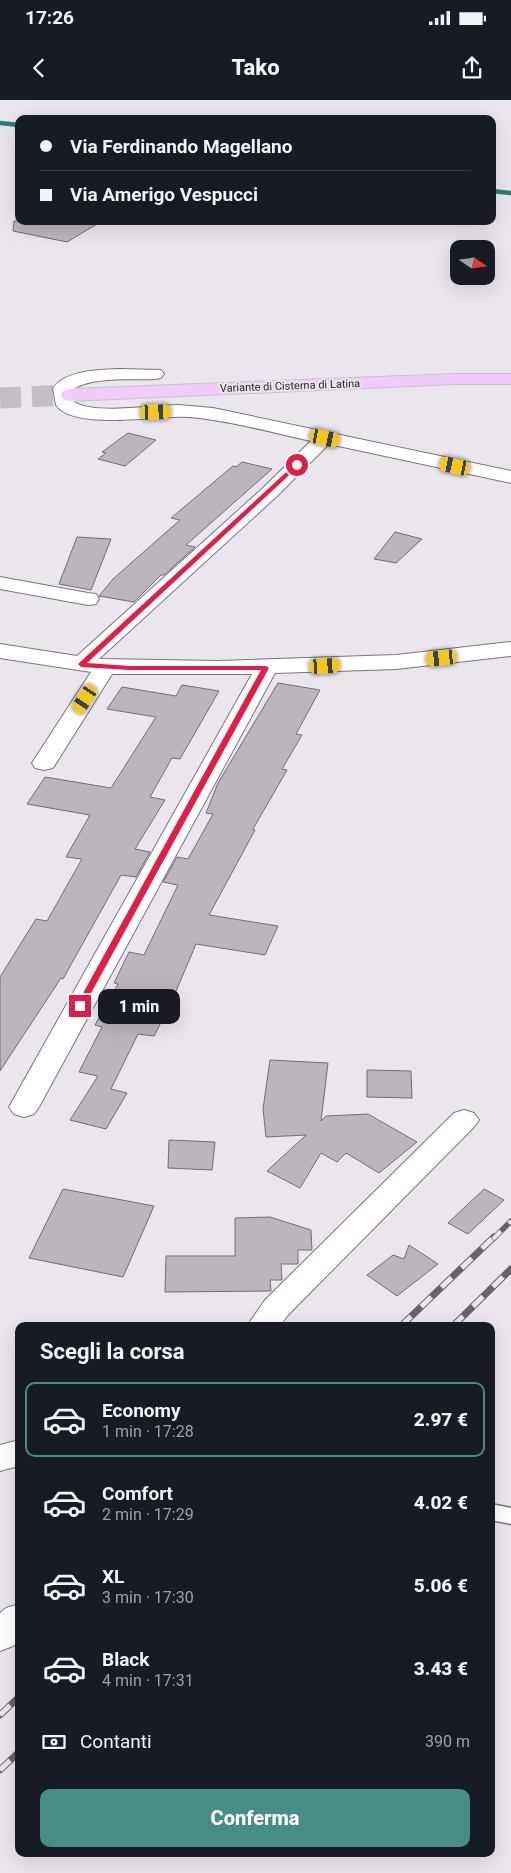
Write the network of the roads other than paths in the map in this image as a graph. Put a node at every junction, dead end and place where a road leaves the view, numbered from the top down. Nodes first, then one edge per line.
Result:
1 (155, 374) dead end
2 (511, 379) edge
3 (70, 395) tunnel mouth
4 (325, 438) junction
5 (511, 477) edge
6 (0, 584) edge
7 (88, 599) dead end
8 (511, 649) edge
9 (0, 652) edge
10 (81, 664) junction
11 (105, 668) junction
12 (266, 668) junction
13 (44, 762) dead end
14 (24, 1107) dead end
15 (464, 1120) dead end
16 (266, 1322) edge
17 (15, 1454) edge
18 (0, 1458) edge
19 (495, 1513) edge
20 (511, 1516) edge
21 (15, 1622) edge
22 (0, 1635) edge

1 - 4 street
2 - 3 main road, Variante di Cisterna di Latina
4 - 5 street
4 - 10 street
6 - 7 street
8 - 12 street
9 - 10 street
10 - 11 street
11 - 12 street
11 - 13 street
12 - 14 street
15 - 16 street
17 - 18 street
19 - 20 lane
21 - 22 street

